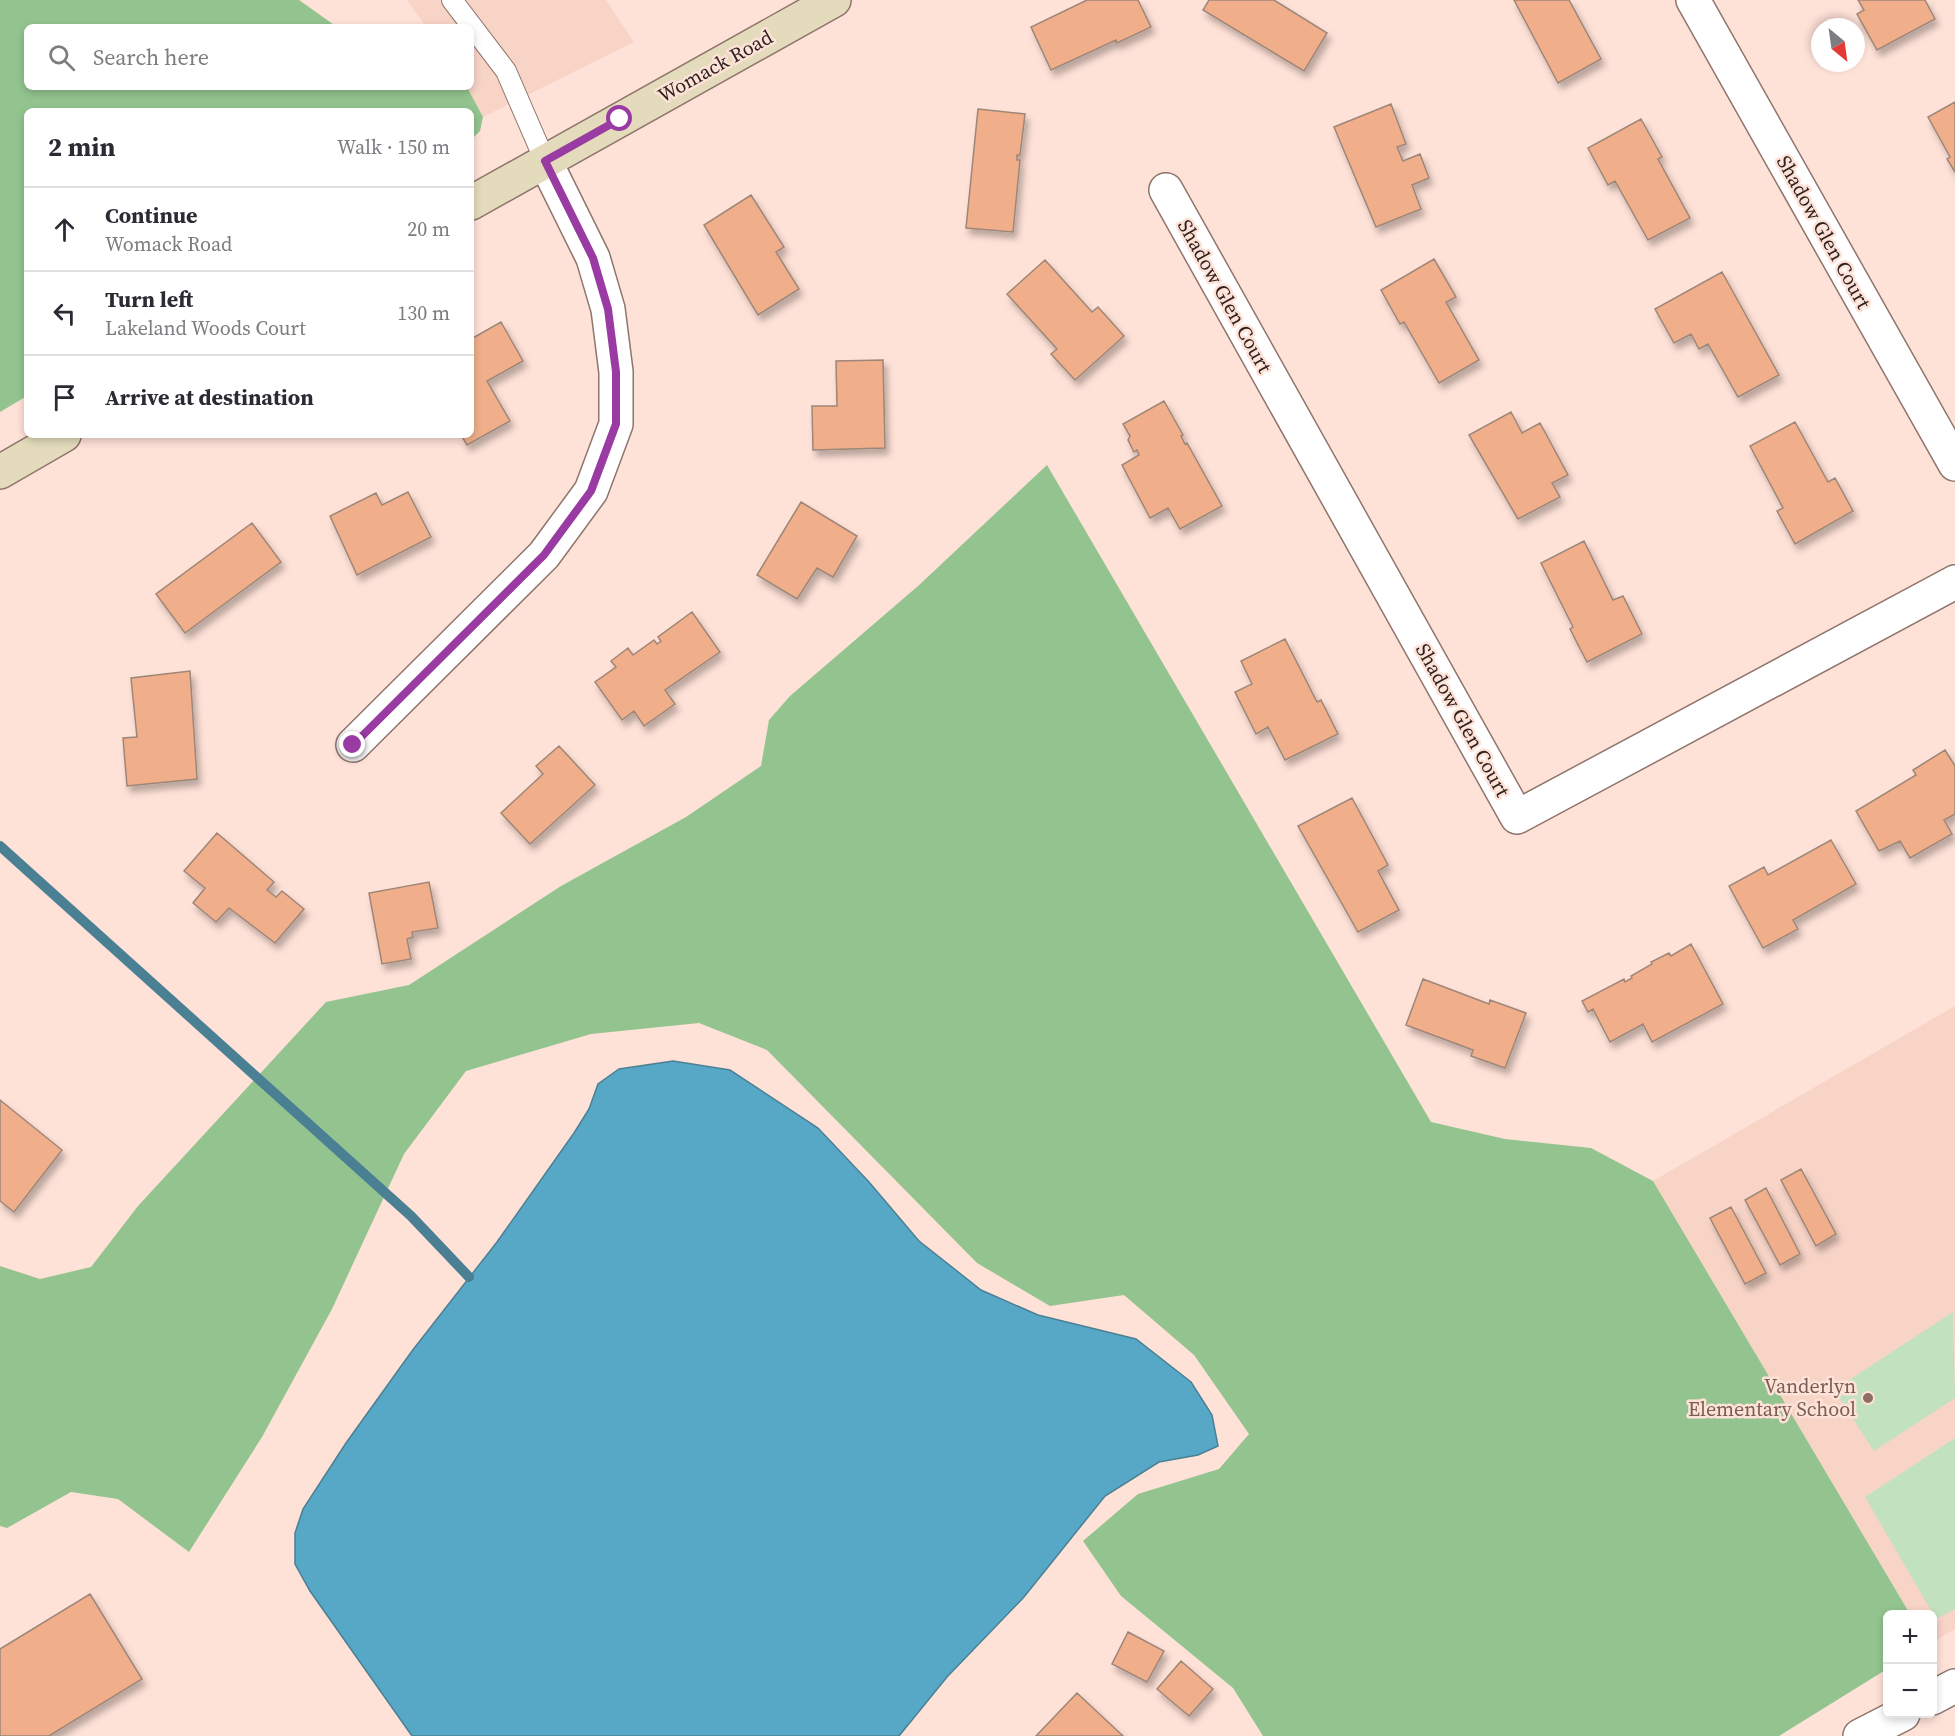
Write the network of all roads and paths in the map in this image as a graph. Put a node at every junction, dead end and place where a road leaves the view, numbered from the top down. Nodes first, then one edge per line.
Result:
1 (452, 0) edge
2 (834, 0) edge
3 (1693, 0) edge
4 (470, 24) edge
5 (474, 29) edge
6 (545, 161) junction
7 (1166, 190) dead end
8 (474, 201) edge
9 (59, 438) edge
10 (1955, 464) edge
11 (0, 472) edge
12 (1955, 582) edge
13 (353, 745) dead end
14 (1955, 1686) edge
15 (1937, 1695) edge
16 (1894, 1718) edge
17 (1860, 1736) edge

1 - 4 lane
2 - 6 street, Womack Road
3 - 10 street, Shadow Glen Court
5 - 6 lane
6 - 8 street, Womack Road
6 - 13 street
7 - 12 street, Shadow Glen Court
9 - 11 street
14 - 15 street
16 - 17 street

